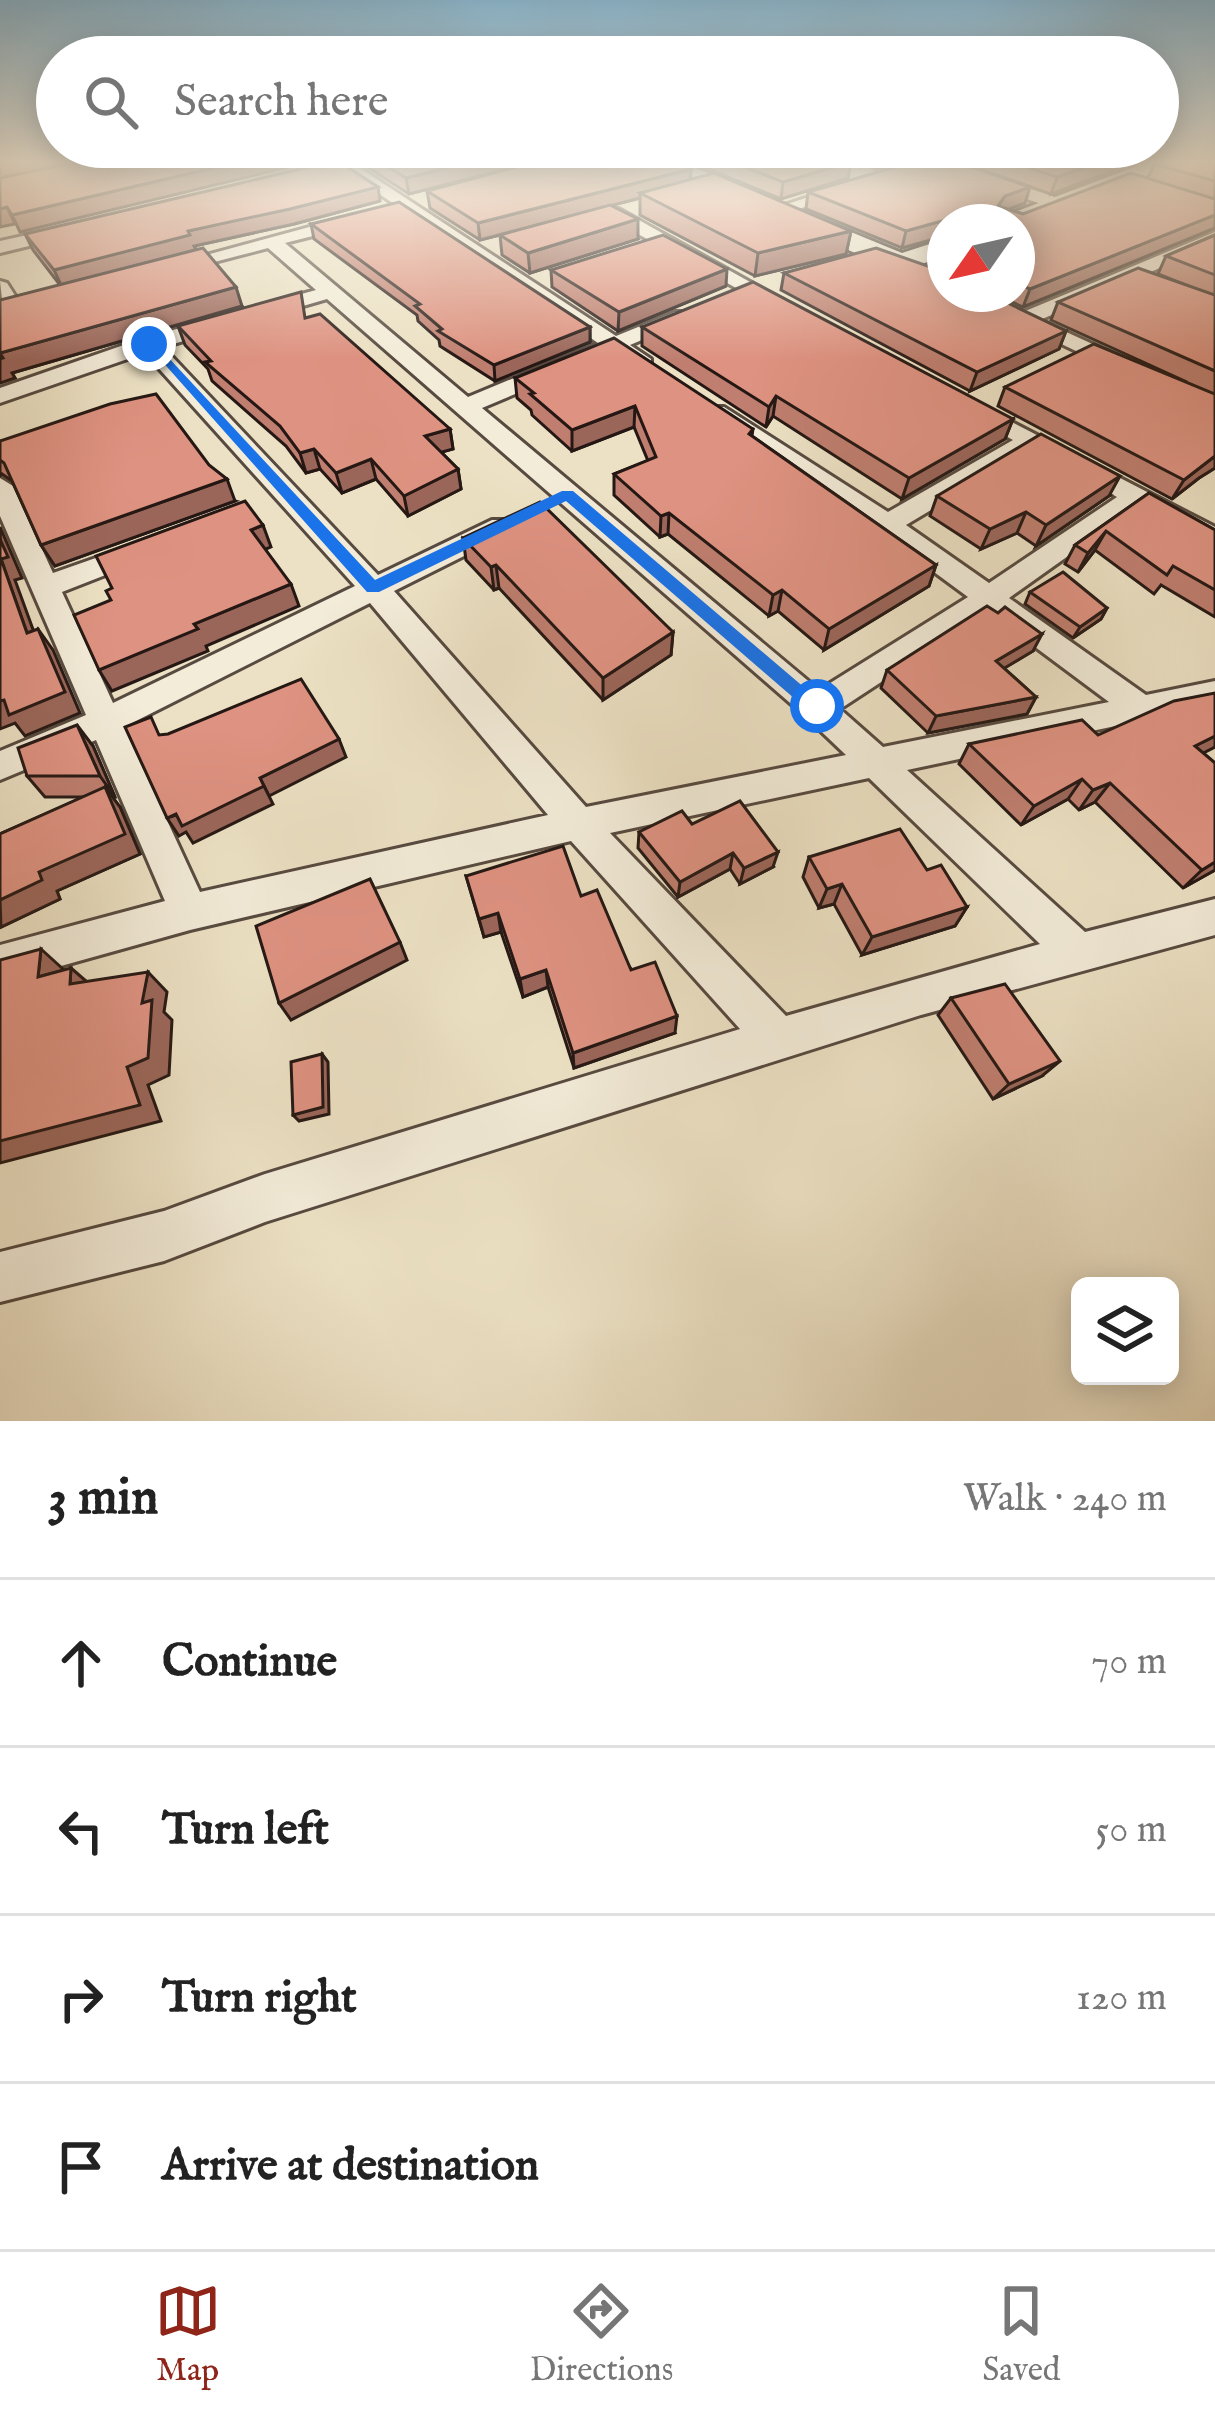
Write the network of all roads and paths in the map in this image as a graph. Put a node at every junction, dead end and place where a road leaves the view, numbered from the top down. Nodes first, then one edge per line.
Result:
1 (84, 227) edge
2 (325, 227) edge
3 (456, 227) edge
4 (631, 227) edge
5 (815, 227) edge
6 (1215, 237) edge
7 (272, 242) junction
8 (0, 248) edge
9 (927, 251) edge
10 (889, 258) junction
11 (836, 265) edge
12 (1128, 273) junction
13 (142, 275) edge
14 (927, 276) edge
15 (794, 277) edge
16 (1150, 282) edge
17 (0, 287) edge
18 (330, 292) junction
19 (732, 296) junction
20 (16, 308) edge
21 (1005, 312) edge
22 (810, 320) edge
23 (1022, 320) junction
24 (611, 343) junction
25 (149, 344) junction
26 (1151, 379) edge
27 (0, 396) edge
28 (968, 400) edge
29 (464, 406) junction
30 (1030, 440) junction
31 (0, 486) edge
32 (568, 494) junction
33 (1136, 496) junction
34 (887, 524) junction
35 (1214, 536) edge
36 (176, 538) edge
37 (45, 587) junction
38 (373, 588) junction
39 (987, 599) junction
40 (1215, 693) edge
41 (817, 706) junction
42 (1142, 709) junction
43 (106, 721) junction
44 (877, 760) junction
45 (0, 766) edge
46 (578, 824) junction
47 (190, 912) junction
48 (1215, 917) edge
49 (1077, 952) junction
50 (0, 964) edge
51 (777, 1039) junction
52 (0, 1276) edge

1 - 8 street
2 - 7 street
3 - 24 street
4 - 19 street
5 - 10 street
6 - 12 street
7 - 13 street
7 - 18 street
9 - 10 street
10 - 11 street
10 - 14 street
12 - 16 street
12 - 23 street
15 - 19 street
17 - 20 street
18 - 25 street
18 - 29 street
19 - 22 street
19 - 24 street
21 - 23 street
23 - 26 street
24 - 29 street
24 - 34 street
25 - 27 street
25 - 38 street
28 - 30 street
29 - 32 street
30 - 33 street
30 - 34 street
31 - 37 street
32 - 38 street
32 - 41 street
33 - 35 street
33 - 39 street
34 - 39 street
36 - 37 street
37 - 43 street
38 - 43 street
38 - 46 street
39 - 41 street
39 - 42 street
40 - 42 street
41 - 44 street
42 - 44 street
43 - 45 street
43 - 47 street
44 - 46 street
44 - 49 street
46 - 47 street
46 - 51 street
47 - 50 street
48 - 49 street
49 - 51 street
51 - 52 street

